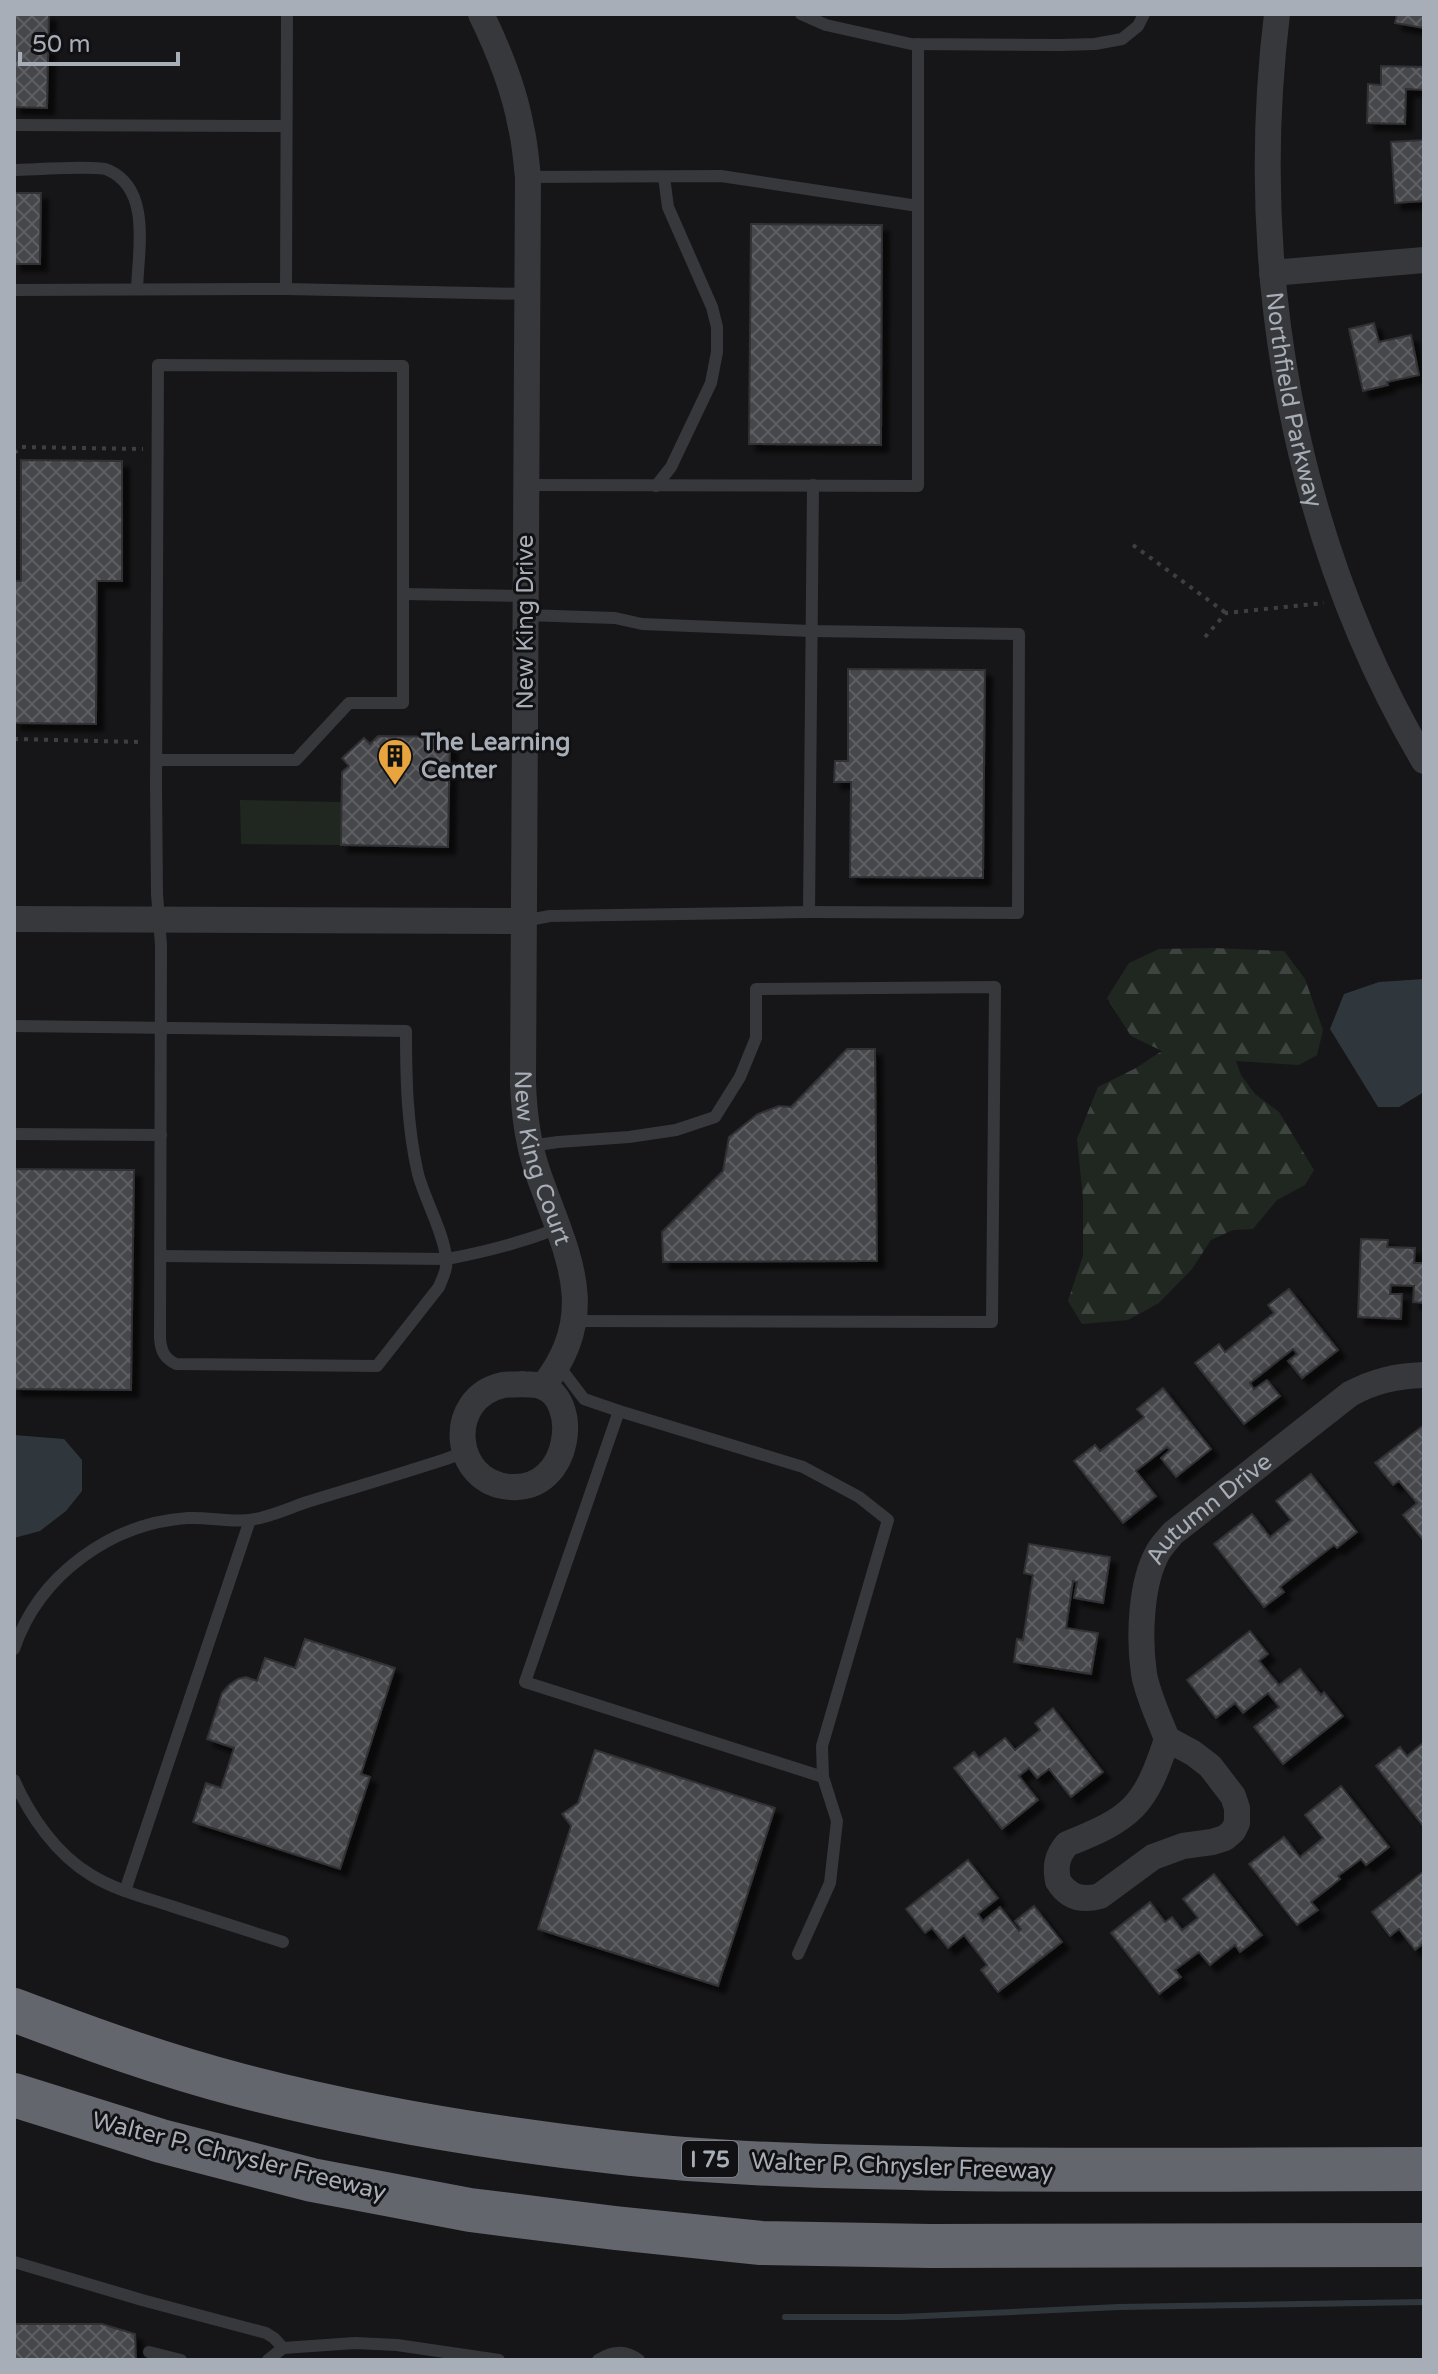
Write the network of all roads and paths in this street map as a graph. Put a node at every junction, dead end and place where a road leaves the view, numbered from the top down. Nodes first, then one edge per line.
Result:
1 (287, 14) edge
2 (481, 14) edge
3 (801, 14) edge
4 (1144, 14) edge
5 (1277, 14) edge
6 (918, 44) junction
7 (14, 125) edge
8 (286, 126) junction
9 (14, 170) edge
10 (528, 177) junction
11 (664, 177) junction
12 (918, 206) junction
13 (1424, 260) edge
14 (1272, 273) junction
15 (137, 289) junction
16 (286, 289) junction
17 (14, 290) edge
18 (527, 294) junction
19 (146, 449) dead end
20 (14, 453) edge
21 (525, 485) junction
22 (813, 485) junction
23 (656, 486) junction
24 (1133, 545) dead end
25 (403, 594) junction
26 (1330, 603) dead end
27 (525, 605) junction
28 (1226, 613) junction
29 (811, 631) junction
30 (1205, 637) dead end
31 (14, 739) edge
32 (143, 742) dead end
33 (156, 760) junction
34 (1424, 761) edge
35 (809, 912) junction
36 (14, 919) edge
37 (160, 919) junction
38 (523, 921) junction
39 (14, 1026) edge
40 (161, 1027) junction
41 (14, 1134) edge
42 (161, 1135) junction
43 (530, 1146) junction
44 (559, 1228) junction
45 (161, 1256) junction
46 (447, 1259) junction
47 (573, 1321) junction
48 (1424, 1375) edge
49 (551, 1376) junction
50 (619, 1411) junction
51 (465, 1452) junction
52 (250, 1520) junction
53 (14, 1649) edge
54 (1167, 1739) junction
55 (823, 1777) junction
56 (14, 1780) edge
57 (125, 1891) junction
58 (283, 1942) dead end
59 (798, 1954) dead end
60 (14, 2010) edge
61 (14, 2095) edge
62 (1424, 2169) edge
63 (1424, 2245) edge
64 (14, 2262) edge
65 (283, 2348) junction
66 (149, 2352) dead end
67 (181, 2360) edge
68 (268, 2360) edge
69 (499, 2360) edge
70 (598, 2360) edge
71 (639, 2360) edge

1 - 8 lane
2 - 10 street, New King Drive
3 - 6 lane
4 - 6 lane
5 - 14 street, Northfield Parkway
6 - 12 lane
7 - 8 lane
8 - 16 lane
9 - 15 lane
10 - 11 lane
10 - 18 street, New King Drive
11 - 12 lane
11 - 23 lane
12 - 22 lane
13 - 14 street
14 - 34 street, Northfield Parkway
15 - 16 lane
15 - 17 lane
16 - 18 lane
18 - 21 street, New King Drive
19 - 20 path
21 - 23 lane
21 - 27 street, New King Drive
22 - 23 lane
22 - 29 lane
24 - 28 path
25 - 27 lane
25 - 33 lane
25 - 33 lane
26 - 28 path
27 - 29 lane
27 - 38 street, New King Drive
28 - 30 path
29 - 35 lane
29 - 35 lane
31 - 32 path
33 - 37 lane
35 - 38 lane
36 - 37 street
37 - 38 street
37 - 40 lane
38 - 43 street, New King Court
39 - 40 lane
40 - 42 lane
40 - 46 lane
41 - 42 lane
42 - 45 lane
43 - 44 street, New King Court
43 - 47 lane
44 - 46 lane
44 - 47 street, New King Court
45 - 46 lane
45 - 46 lane
47 - 49 street, New King Court
48 - 54 street, Autumn Drive
49 - 50 lane
49 - 51 street
49 - 51 street
50 - 55 lane
50 - 55 lane
51 - 52 lane
52 - 53 lane
52 - 57 lane
54 - 54 street
55 - 59 lane
56 - 57 lane
57 - 58 lane
60 - 62 highway, Walter P. Chrysler Freeway / I 75
61 - 63 highway, Walter P. Chrysler Freeway
64 - 65 lane
65 - 68 lane
65 - 69 lane
66 - 67 lane
70 - 71 lane

